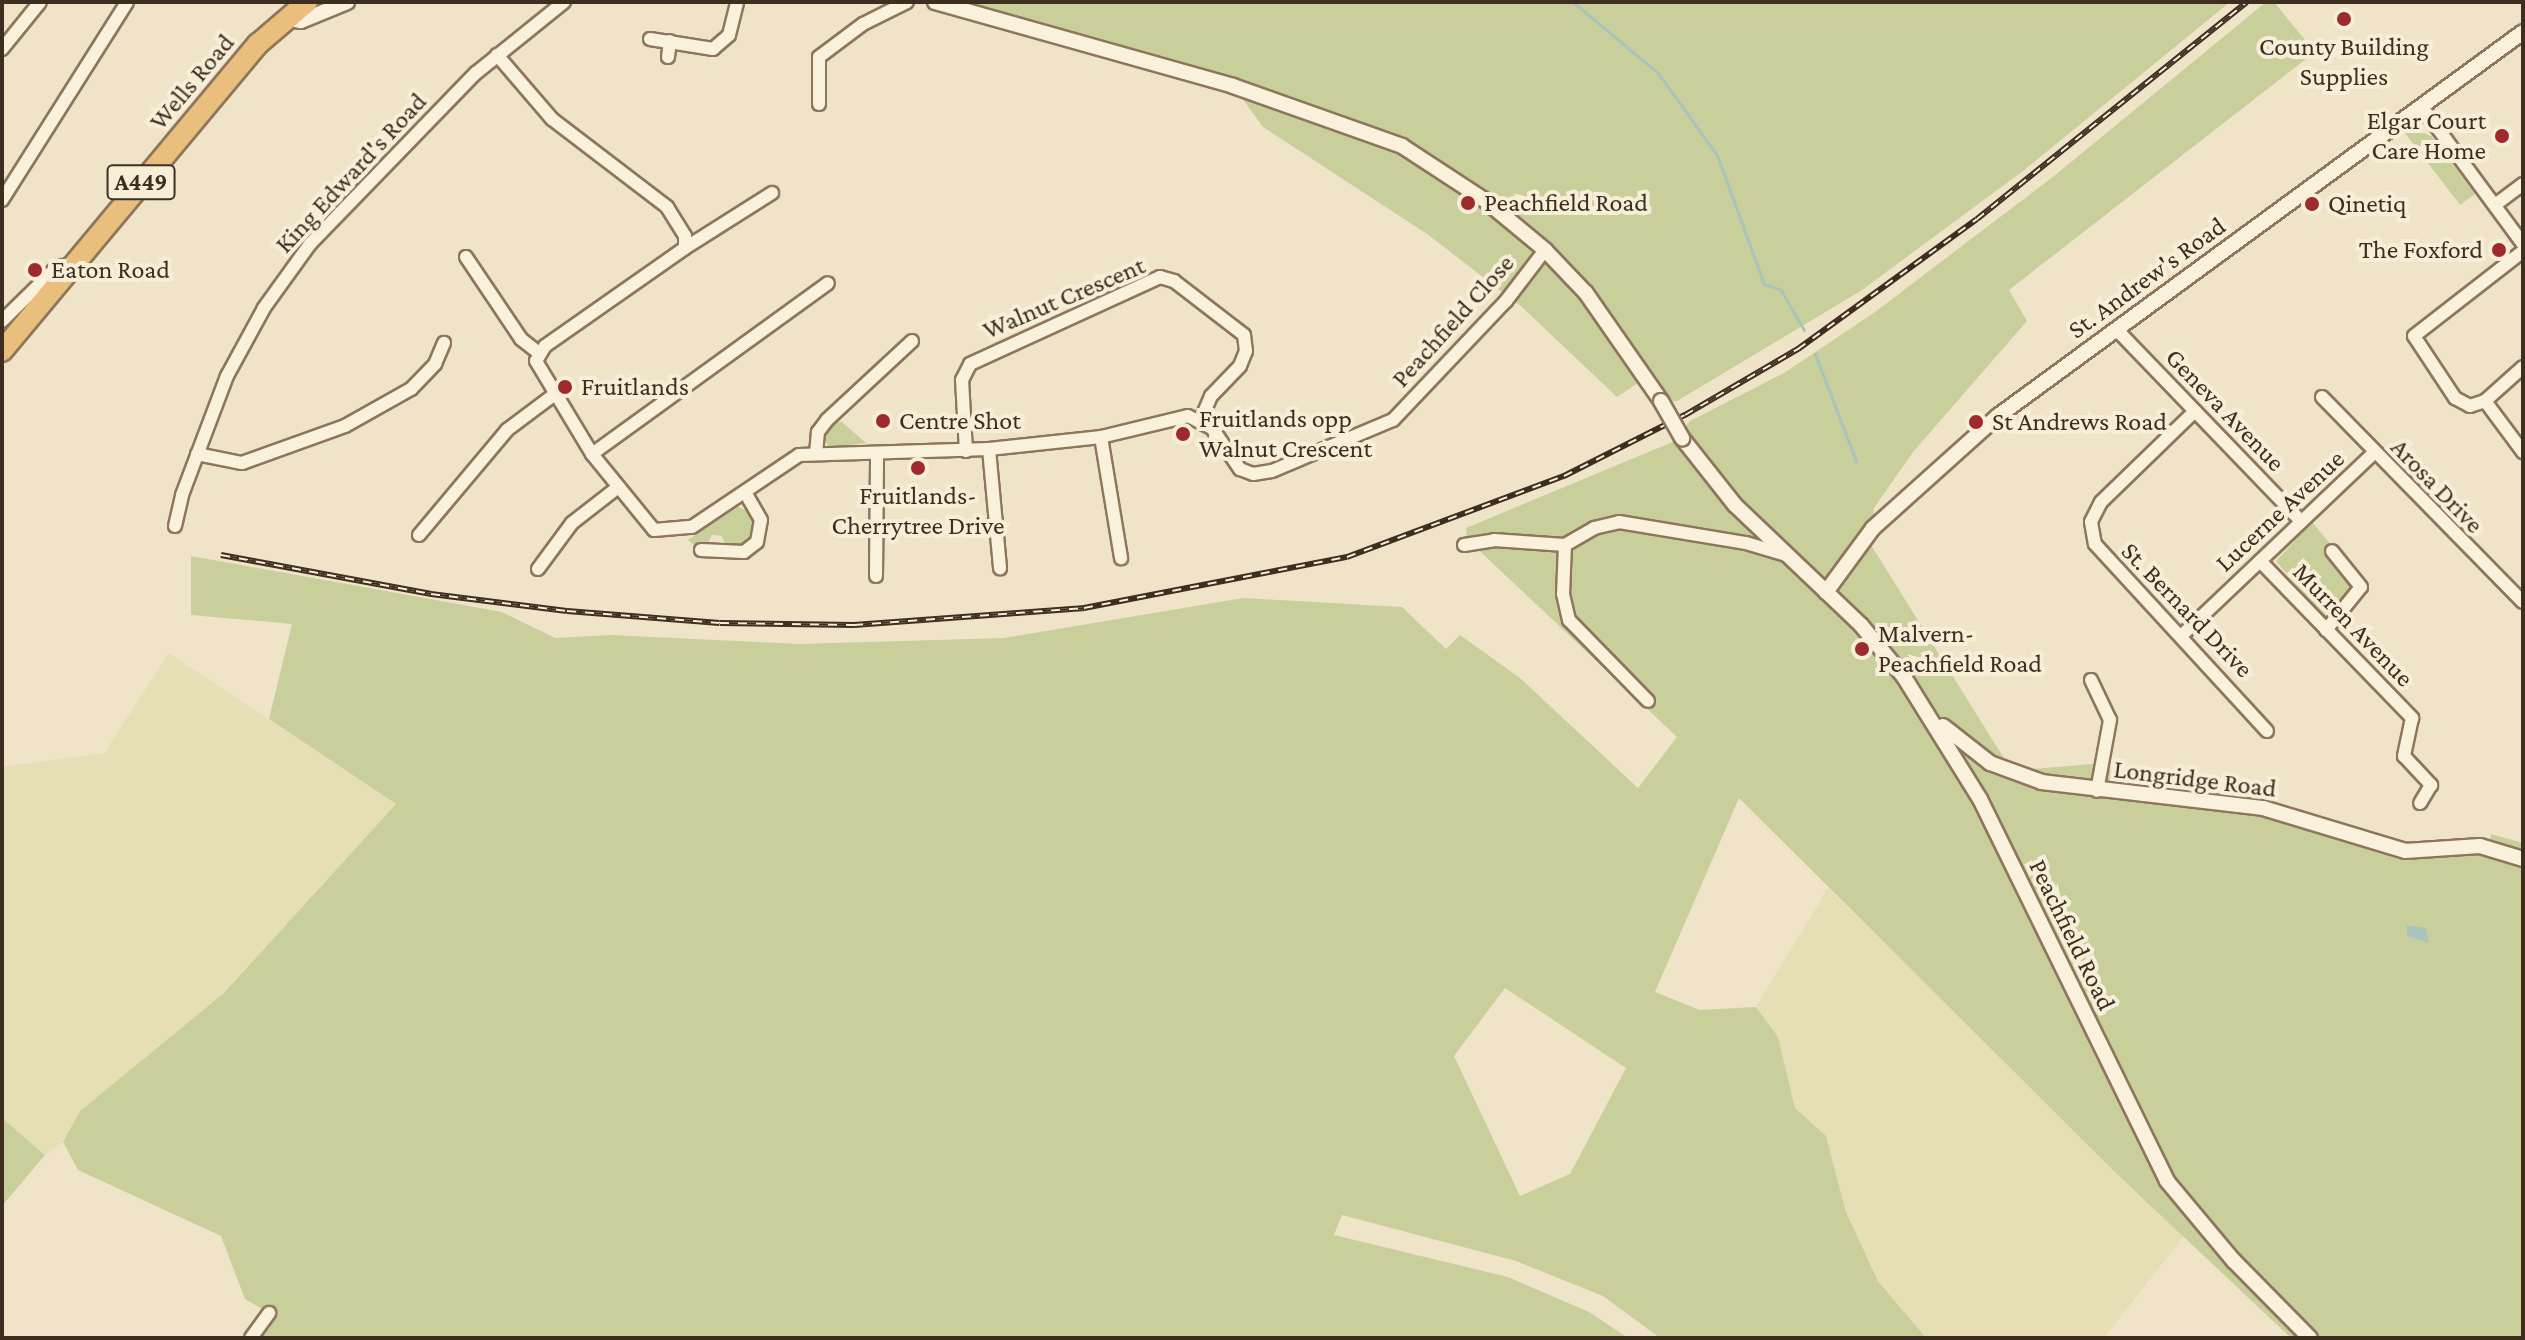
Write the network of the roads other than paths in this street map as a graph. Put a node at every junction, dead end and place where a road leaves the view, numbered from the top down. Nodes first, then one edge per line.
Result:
1 (40, 2) edge
2 (127, 2) edge
3 (307, 2) edge
4 (347, 2) edge
5 (564, 2) edge
6 (737, 2) edge
7 (907, 2) edge
8 (935, 2) edge
9 (285, 18) junction
10 (2523, 32) edge
11 (650, 39) dead end
12 (670, 41) junction
13 (2, 49) edge
14 (497, 55) junction
15 (668, 57) dead end
16 (819, 104) dead end
17 (2422, 107) junction
18 (2523, 184) edge
19 (772, 193) dead end
20 (2, 200) edge
21 (2495, 205) junction
22 (2523, 244) edge
23 (685, 248) junction
24 (1545, 250) junction
25 (2523, 251) edge
26 (466, 257) dead end
27 (71, 264) junction
28 (828, 283) dead end
29 (2, 321) edge
30 (2117, 330) junction
31 (912, 341) dead end
32 (444, 343) dead end
33 (2, 351) edge
34 (540, 354) junction
35 (2523, 367) edge
36 (555, 394) junction
37 (2322, 397) dead end
38 (2485, 401) junction
39 (2195, 411) junction
40 (1201, 420) junction
41 (1101, 437) junction
42 (989, 449) junction
43 (966, 451) junction
44 (2375, 452) junction
45 (2523, 452) edge
46 (197, 454) junction
47 (592, 454) junction
48 (816, 454) junction
49 (877, 454) junction
50 (617, 488) junction
51 (745, 492) junction
52 (2301, 521) junction
53 (175, 526) dead end
54 (419, 535) dead end
55 (1464, 545) dead end
56 (1565, 545) junction
57 (701, 550) dead end
58 (2332, 551) dead end
59 (1786, 555) junction
60 (1121, 558) dead end
61 (2260, 561) junction
62 (1000, 568) dead end
63 (538, 569) dead end
64 (876, 576) dead end
65 (1826, 592) junction
66 (2523, 602) edge
67 (2326, 630) junction
68 (2181, 636) junction
69 (2091, 680) dead end
70 (1648, 701) dead end
71 (1926, 709) junction
72 (2267, 731) dead end
73 (2097, 791) junction
74 (2420, 803) dead end
75 (2523, 859) edge
76 (269, 1313) dead end
77 (251, 1338) edge
78 (2310, 1338) edge

1 - 13 street
2 - 20 street
3 - 9 highway, Wells Road / A449
4 - 9 street
5 - 14 street, King Edward's Road
6 - 12 street
7 - 16 street
8 - 24 street, Peachfield Road
9 - 27 highway, Wells Road / A449
10 - 17 street, St. Andrew's Road
11 - 12 street
12 - 15 street
14 - 23 street
14 - 46 street, King Edward's Road
17 - 21 street
17 - 30 street, St. Andrew's Road
18 - 21 street
19 - 23 street
21 - 22 street
23 - 34 street
24 - 40 street, Peachfield Close
24 - 59 street, Peachfield Road, bridge
25 - 38 street
26 - 34 street
27 - 29 street
27 - 33 highway, Wells Road / A449
28 - 47 street
30 - 39 street, Geneva Avenue
30 - 65 street, St. Andrew's Road
31 - 48 street
32 - 46 street
34 - 36 street
35 - 38 street
36 - 47 street
36 - 54 street
37 - 44 street, Arosa Drive
38 - 45 street
39 - 52 street, Geneva Avenue
39 - 68 street, St. Bernard Drive
40 - 41 street
40 - 43 street, Walnut Crescent
41 - 42 street
41 - 60 street
42 - 43 street
42 - 62 street
43 - 49 street
44 - 52 street, Lucerne Avenue
44 - 66 street, Arosa Drive
46 - 53 street, King Edward's Road
47 - 50 street
48 - 49 street
48 - 51 street
49 - 64 street
50 - 51 street
50 - 63 street
51 - 57 street
52 - 61 street, Lucerne Avenue
55 - 56 street
56 - 59 street, Peachfield Road
56 - 70 street
58 - 67 street
59 - 65 street, Peachfield Road
61 - 67 street, Murren Avenue
61 - 68 street, Lucerne Avenue
65 - 71 street, Peachfield Road
67 - 74 street, Murren Avenue
68 - 72 street, St. Bernard Drive
69 - 73 street
71 - 73 street, Longridge Road
71 - 78 street, Peachfield Road
73 - 75 street, Longridge Road
76 - 77 street

